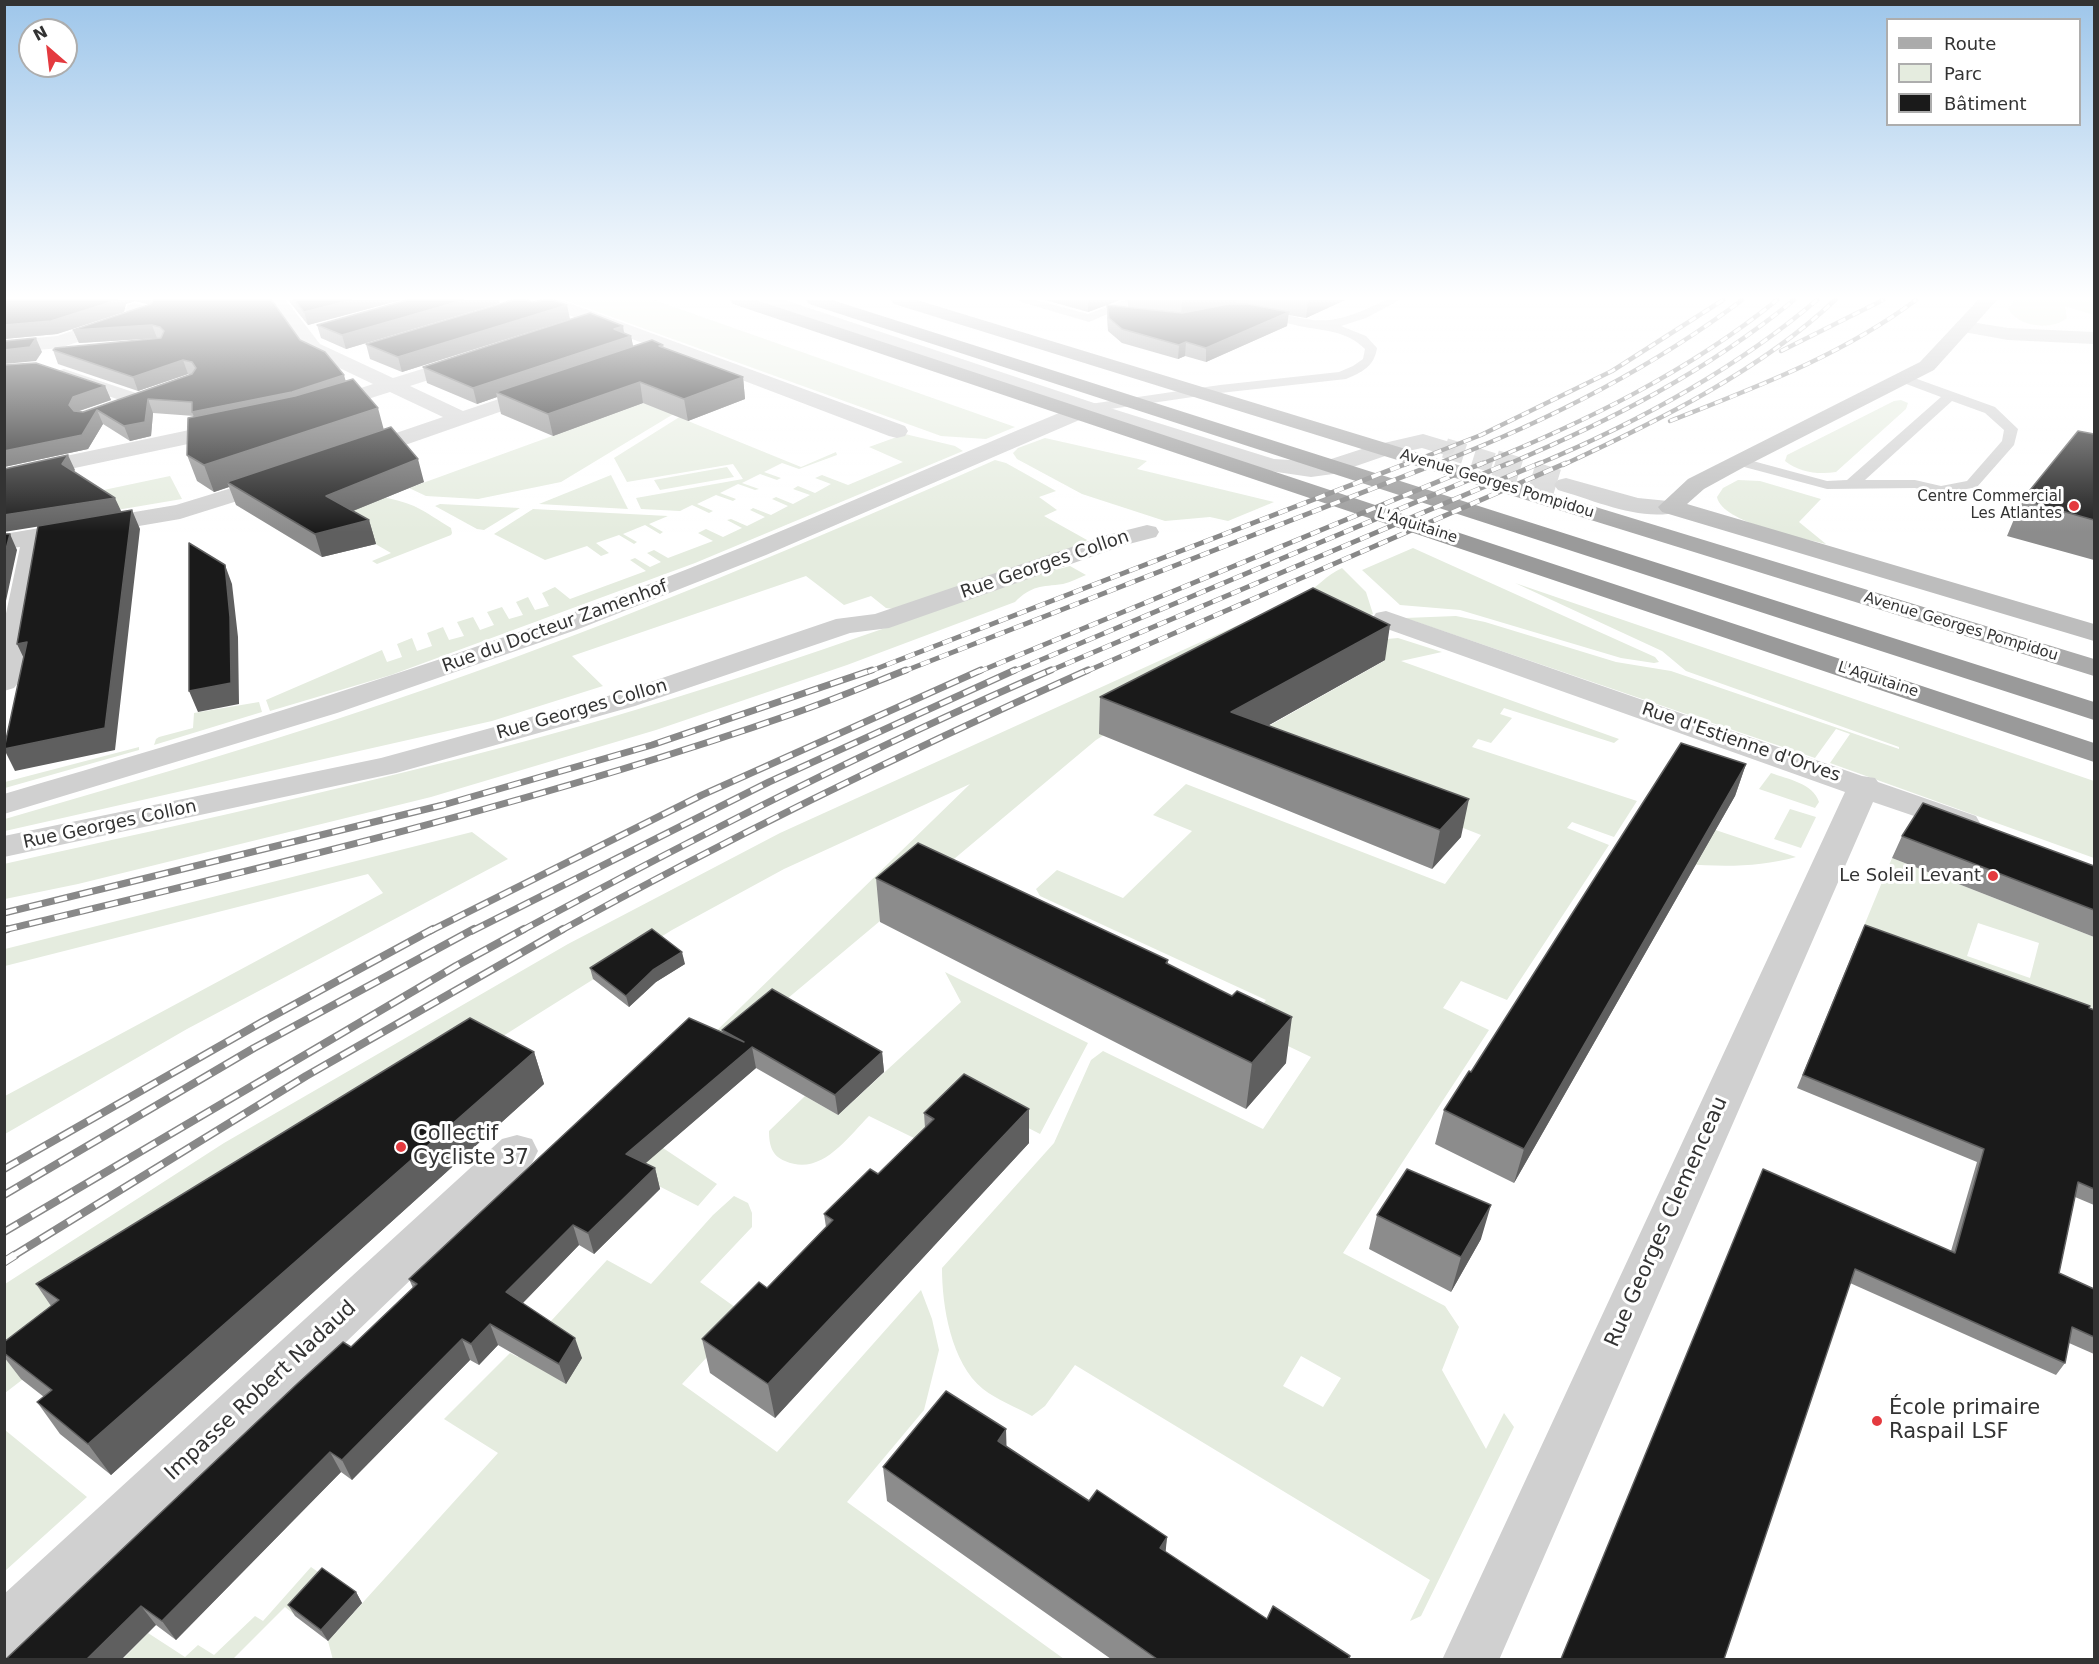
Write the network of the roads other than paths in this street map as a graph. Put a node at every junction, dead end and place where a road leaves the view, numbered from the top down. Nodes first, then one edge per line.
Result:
1 (92, 378) edge
2 (375, 378) edge
3 (414, 378) edge
4 (753, 378) edge
5 (971, 378) edge
6 (1000, 378) edge
7 (1057, 378) edge
8 (1160, 378) edge
9 (1193, 378) edge
10 (1326, 378) edge
11 (1906, 379) joint
12 (565, 383) edge
13 (391, 385) junction
14 (158, 393) edge
15 (1951, 395) junction
16 (138, 400) junction
17 (1090, 408) junction
18 (108, 411) edge
19 (302, 413) edge
20 (463, 418) junction
21 (256, 423) edge
22 (897, 431) dead end
23 (1444, 448) tunnel mouth
24 (342, 459) edge
25 (1738, 461) junction
26 (298, 474) edge
27 (4, 476) edge
28 (1566, 485) tunnel mouth
29 (1851, 485) junction
30 (1671, 507) junction
31 (1147, 532) dead end
32 (34, 537) junction
33 (4, 542) edge
34 (1911, 602) junction
35 (1386, 619) dead end
36 (2094, 633) edge
37 (2094, 647) edge
38 (2094, 668) edge
39 (4, 682) edge
40 (2094, 711) edge
41 (2094, 753) edge
42 (1863, 785) junction
43 (4, 804) edge
44 (1995, 834) edge
45 (4, 847) edge
46 (518, 1151) dead end
47 (4, 1632) edge
48 (1470, 1659) edge

1 - 16 street
2 - 13 street
3 - 13 street
4 - 22 street
5 - 41 highway, L'Aquitaine
6 - 17 street
7 - 40 highway, L'Aquitaine
8 - 34 main road, Avenue Georges Pompidou
9 - 34 main road, Avenue Georges Pompidou
10 - 17 lane
11 - 15 lane
11 - 25 street
12 - 20 street
13 - 19 street
13 - 20 street
14 - 16 street
15 - 29 lane
15 - 29 lane
16 - 18 street
17 - 23 street
17 - 43 street, Rue du Docteur Zamenhof
20 - 24 street
21 - 27 street
25 - 29 lane
25 - 30 street
26 - 32 street
28 - 30 street
30 - 36 street
31 - 45 street, Rue Georges Collon
32 - 33 street
32 - 39 street
34 - 37 main road, Avenue Georges Pompidou
34 - 38 main road, Avenue Georges Pompidou
35 - 42 street, Rue d'Estienne d'Orves
42 - 44 street, Rue d'Estienne d'Orves
42 - 48 street, Rue Georges Clemenceau
46 - 47 street, Impasse Robert Nadaud

